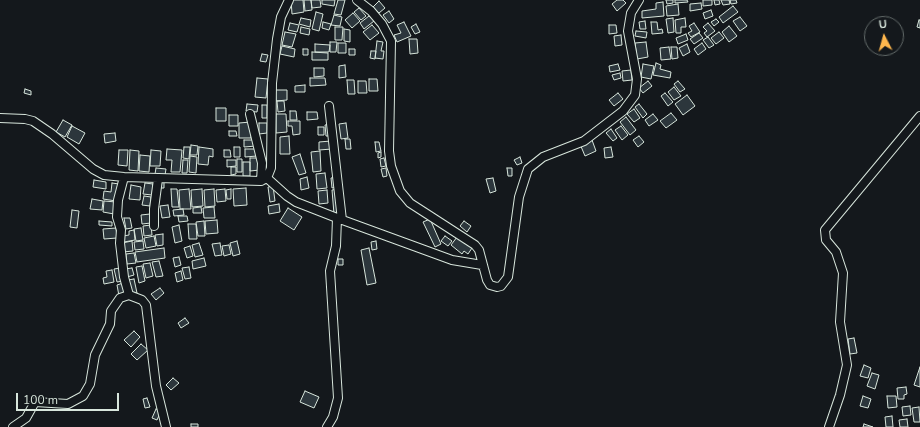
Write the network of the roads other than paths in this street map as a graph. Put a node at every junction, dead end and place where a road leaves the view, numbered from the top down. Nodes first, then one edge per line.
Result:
1 (289, 0) edge
2 (357, 0) edge
3 (639, 0) edge
4 (329, 106) dead end
5 (250, 114) dead end
6 (920, 116) edge
7 (0, 118) edge
8 (124, 177) junction
9 (158, 179) junction
10 (264, 180) junction
11 (340, 219) junction
12 (154, 226) dead end
13 (482, 265) junction
14 (129, 295) junction
15 (13, 427) edge
16 (166, 427) edge
17 (327, 427) edge
18 (829, 427) edge

1 - 10 street
2 - 13 street
3 - 13 street
4 - 11 street
5 - 10 street
6 - 18 street
7 - 8 street
8 - 9 street
8 - 14 street
9 - 10 street
9 - 12 street
10 - 11 street
11 - 13 street
11 - 17 street
14 - 15 street
14 - 16 street

